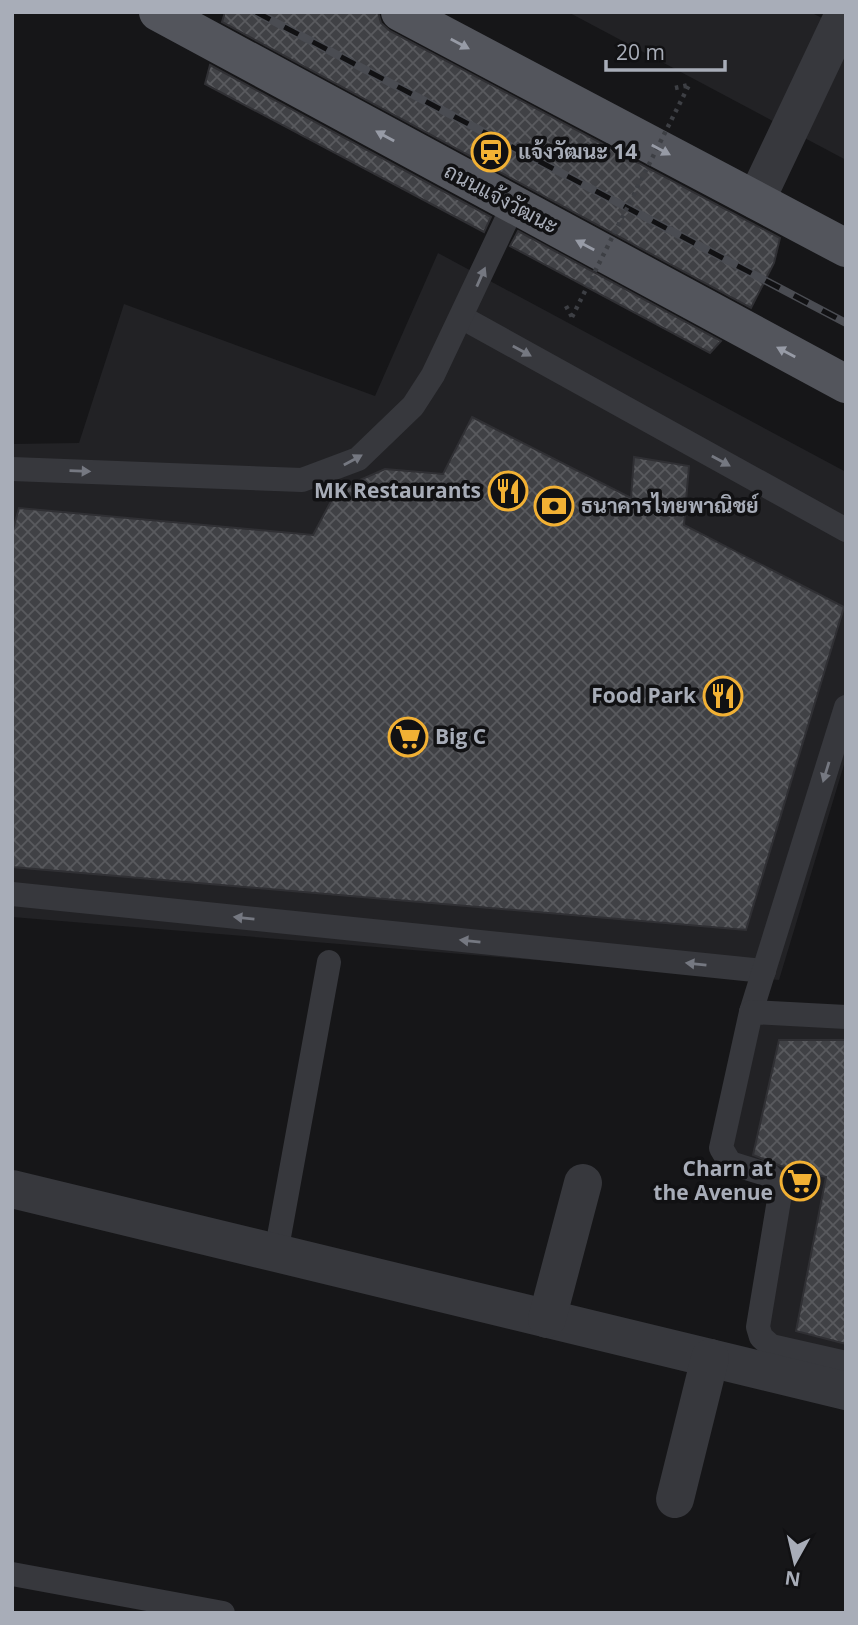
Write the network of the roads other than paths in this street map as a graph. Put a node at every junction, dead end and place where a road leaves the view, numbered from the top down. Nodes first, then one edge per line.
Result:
1 (158, 12) edge
2 (400, 12) edge
3 (845, 12) edge
4 (756, 200) junction
5 (513, 206) junction
6 (846, 248) edge
7 (463, 318) junction
8 (846, 384) edge
9 (12, 469) edge
10 (846, 530) edge
11 (846, 707) edge
12 (12, 894) edge
13 (329, 961) dead end
14 (764, 971) junction
15 (751, 1012) junction
16 (846, 1017) edge
17 (583, 1183) dead end
18 (12, 1189) edge
19 (276, 1253) junction
20 (547, 1319) junction
21 (710, 1358) junction
22 (846, 1363) edge
23 (846, 1391) edge
24 (675, 1499) dead end
25 (12, 1574) edge
26 (217, 1612) edge

5 -> 1 main road, ถนนแจ้งวัฒนะ
2 -> 4 main road
3 - 4 street
4 - 6 main road
7 -> 5 lane
8 -> 5 main road, ถนนแจ้งวัฒนะ
9 -> 7 lane
7 -> 10 lane
11 -> 14 lane
14 -> 12 lane
13 - 19 lane
14 - 15 lane
15 - 16 lane
15 - 22 lane
17 - 20 street
18 - 19 street
19 - 20 street
20 - 21 street
21 - 23 street
21 - 24 street
25 - 26 lane

